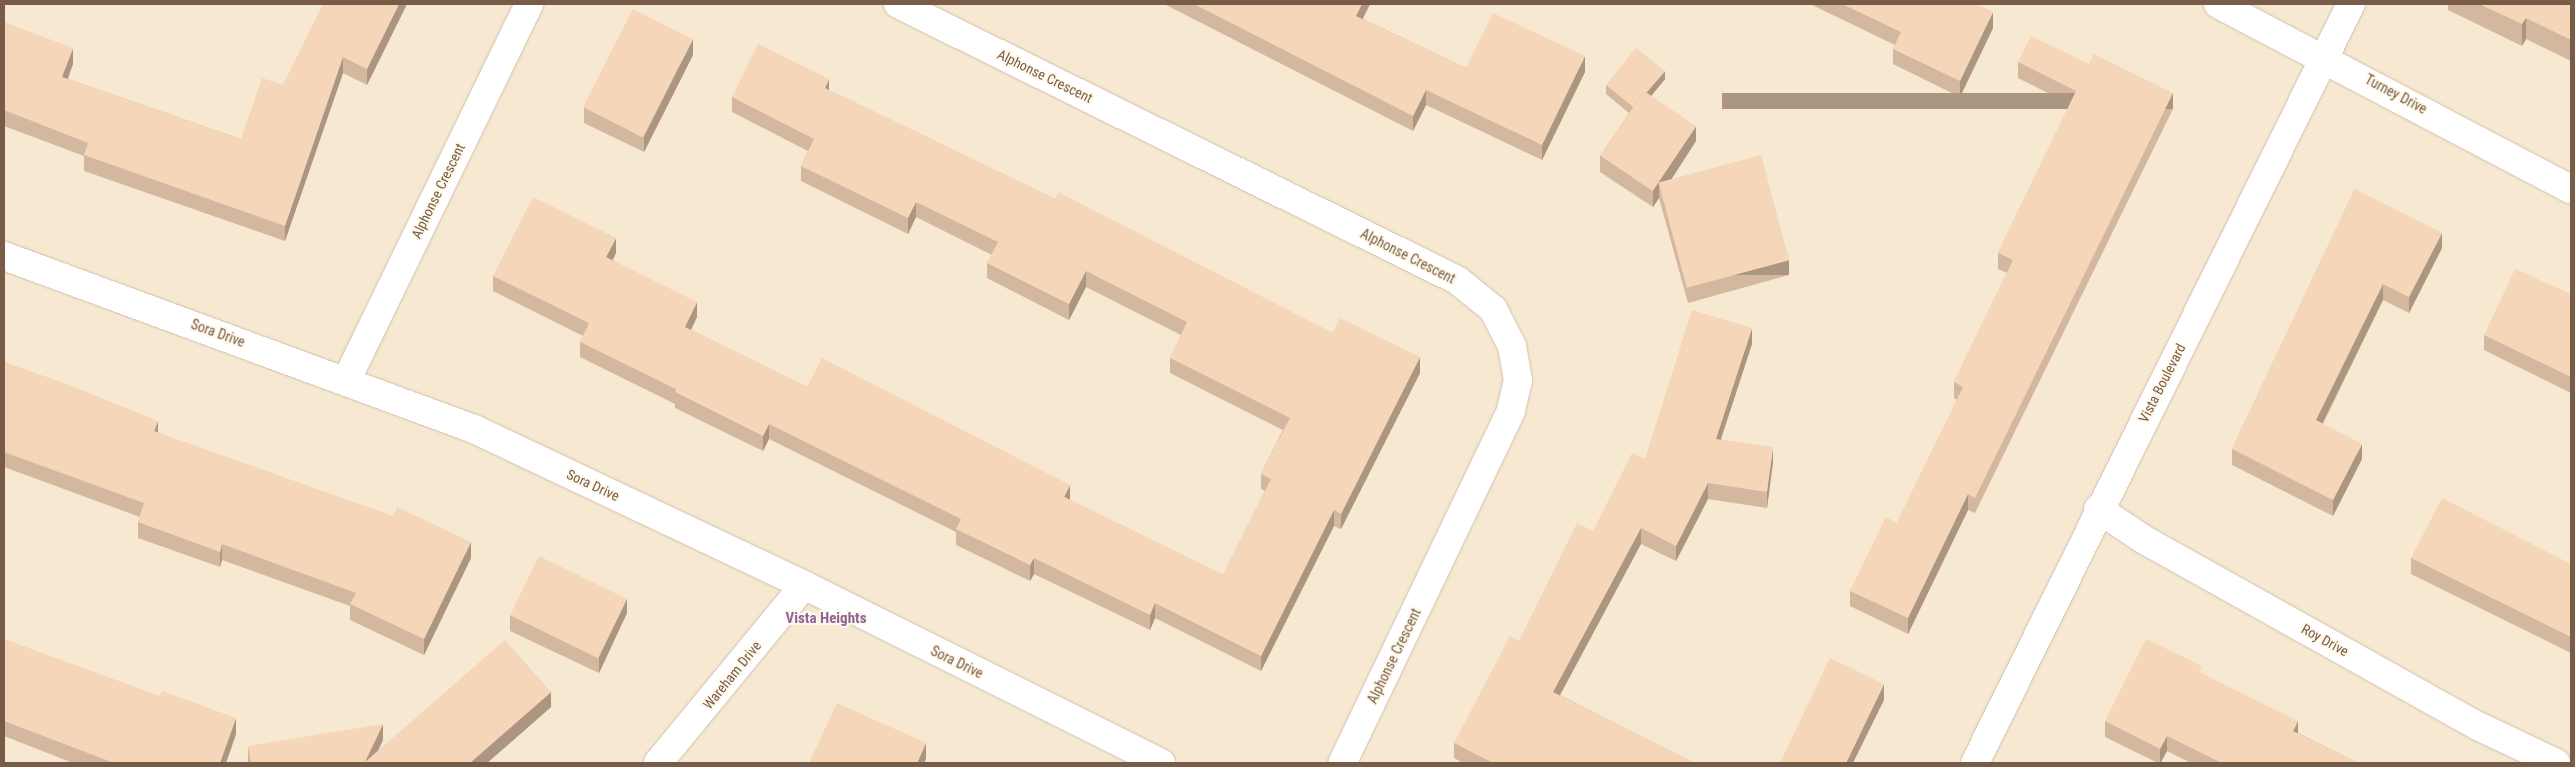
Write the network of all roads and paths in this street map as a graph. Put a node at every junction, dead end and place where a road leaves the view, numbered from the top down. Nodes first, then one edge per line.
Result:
1 (529, 4) edge
2 (898, 4) edge
3 (2218, 4) edge
4 (2351, 4) edge
5 (2326, 57) junction
6 (2571, 189) edge
7 (4, 256) edge
8 (347, 378) junction
9 (2098, 509) junction
10 (804, 585) junction
11 (658, 763) edge
12 (1161, 763) edge
13 (1342, 763) edge
14 (1975, 763) edge
15 (2556, 763) edge

1 - 8 street, Alphonse Crescent
2 - 13 street, Alphonse Crescent
3 - 5 street, Turney Drive
4 - 5 street, Vista Boulevard
5 - 6 street, Turney Drive
5 - 9 street, Vista Boulevard
7 - 8 street, Sora Drive
8 - 10 street, Sora Drive
9 - 14 street, Vista Boulevard
9 - 15 street, Roy Drive
10 - 11 street, Wareham Drive
10 - 12 street, Sora Drive

